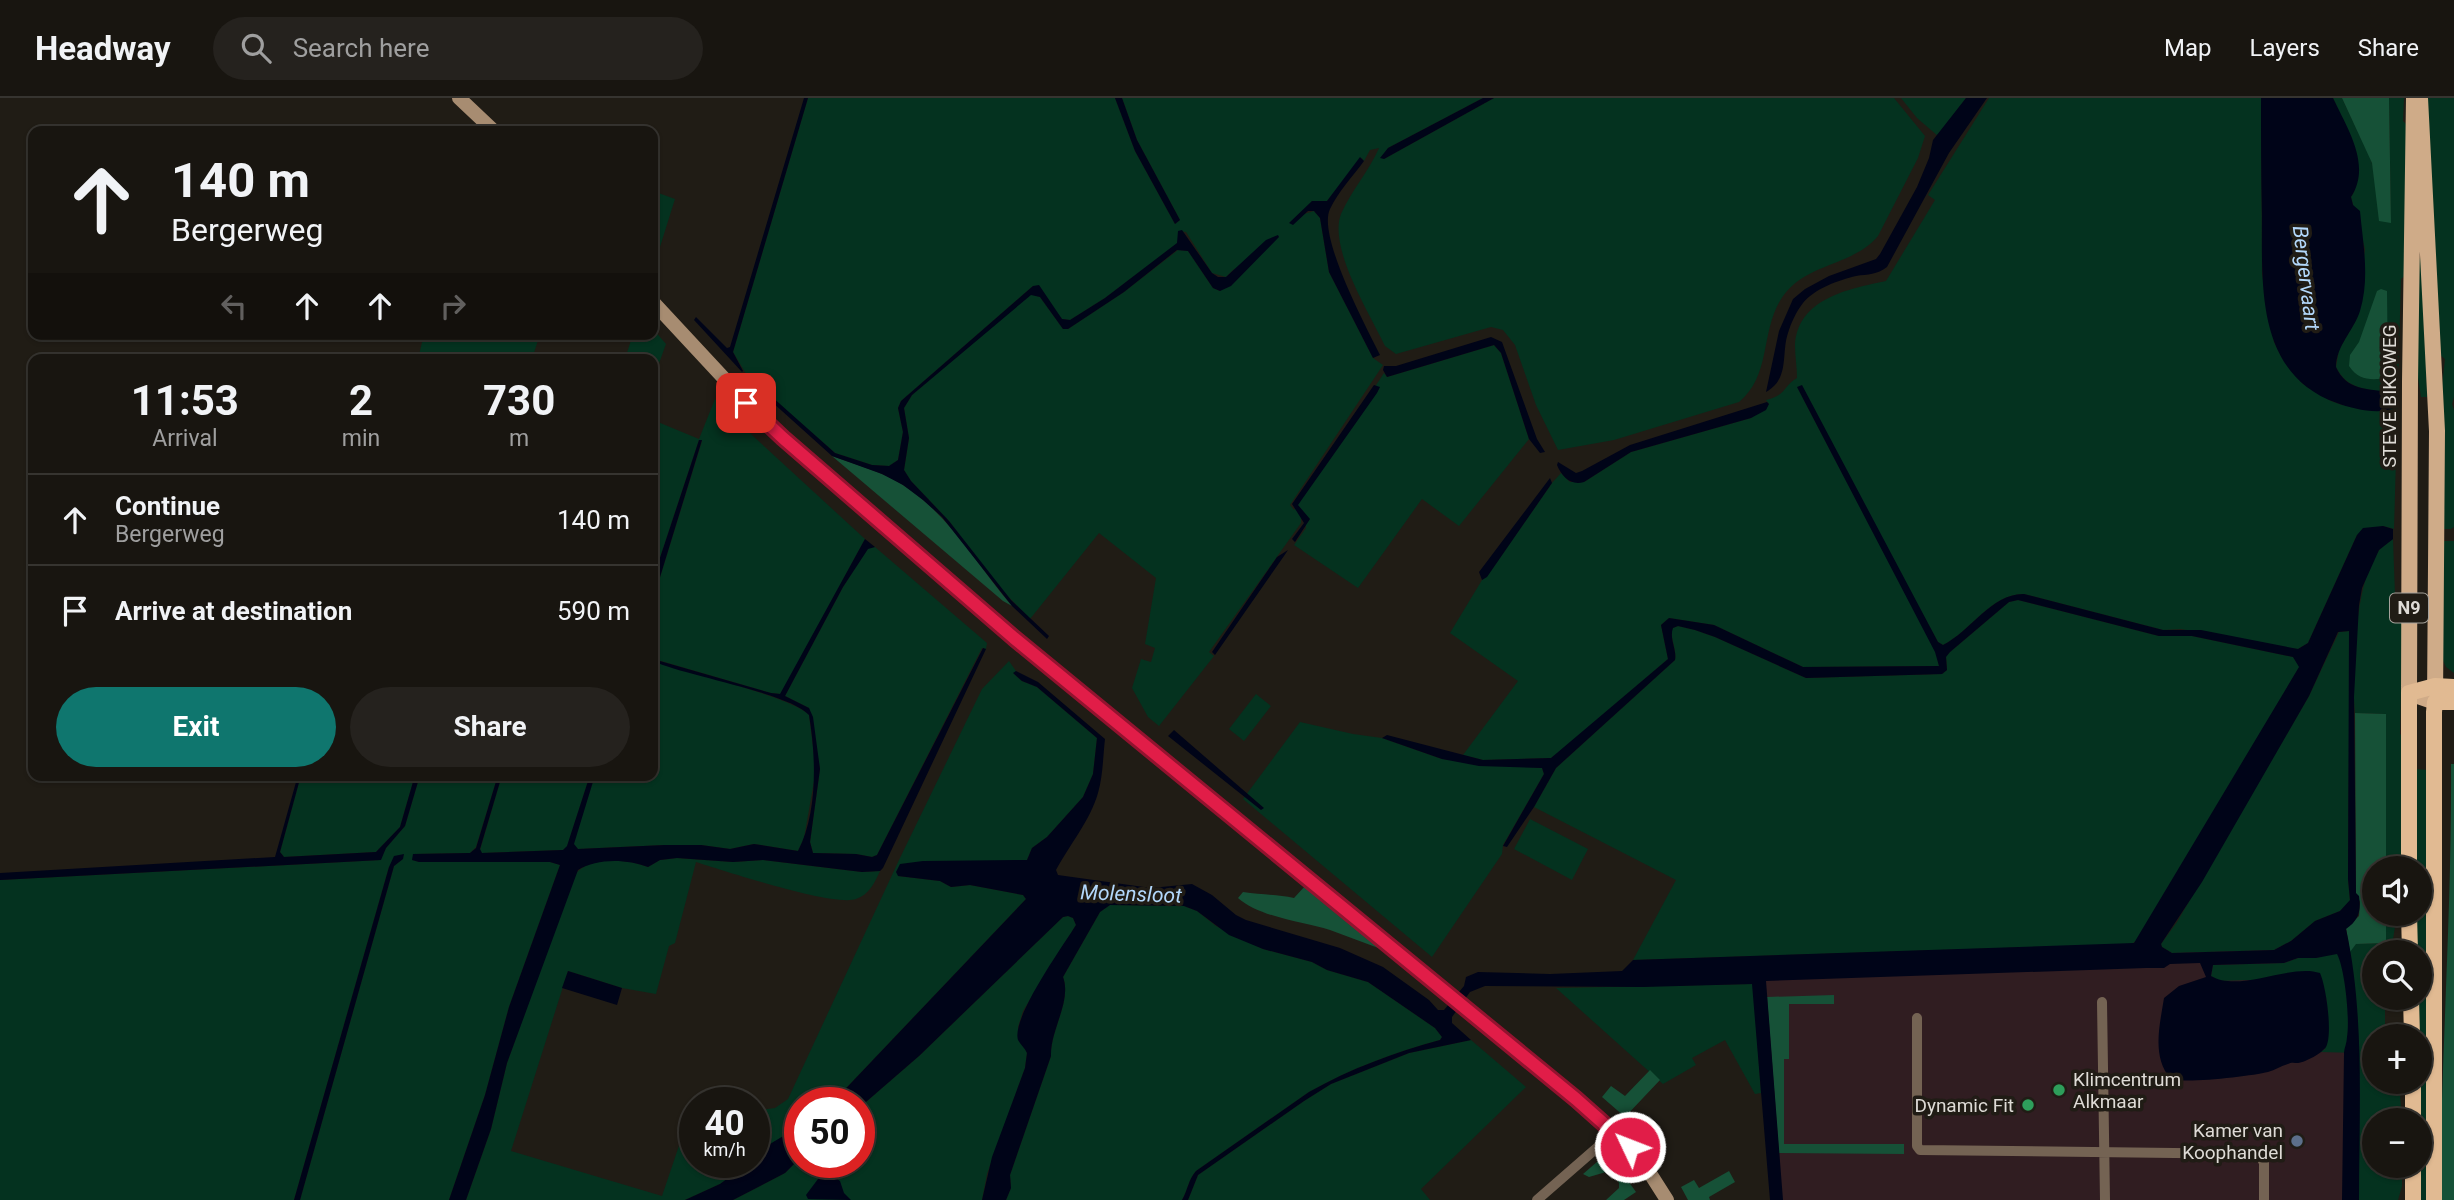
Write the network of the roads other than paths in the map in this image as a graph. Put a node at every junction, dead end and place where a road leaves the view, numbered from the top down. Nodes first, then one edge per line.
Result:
1 (459, 98) edge
2 (2414, 98) edge
3 (2420, 98) edge
4 (489, 126) edge
5 (658, 307) edge
6 (2454, 687) edge
7 (2409, 694) junction
8 (2435, 694) junction
9 (2454, 702) edge
10 (2409, 856) edge
11 (2102, 1002) dead end
12 (1917, 1018) dead end
13 (1615, 1132) junction
14 (2105, 1153) junction
15 (2410, 1178) edge
16 (2413, 1178) edge
17 (1537, 1200) edge
18 (1667, 1200) edge
19 (2105, 1200) edge
20 (2264, 1200) edge
21 (2404, 1200) edge
22 (2413, 1200) edge
23 (2434, 1200) edge

1 - 4 main road
2 - 7 main road, STEVE BIKOWEG / N9
3 - 8 main road, N9
5 - 13 main road
6 - 8 highway
7 - 8 main road
7 - 10 highway, N9
8 - 9 highway
8 - 23 highway, N9
11 - 14 street
12 - 14 street
13 - 17 street
13 - 18 main road
14 - 19 street
14 - 20 street
15 - 21 highway
16 - 22 highway

